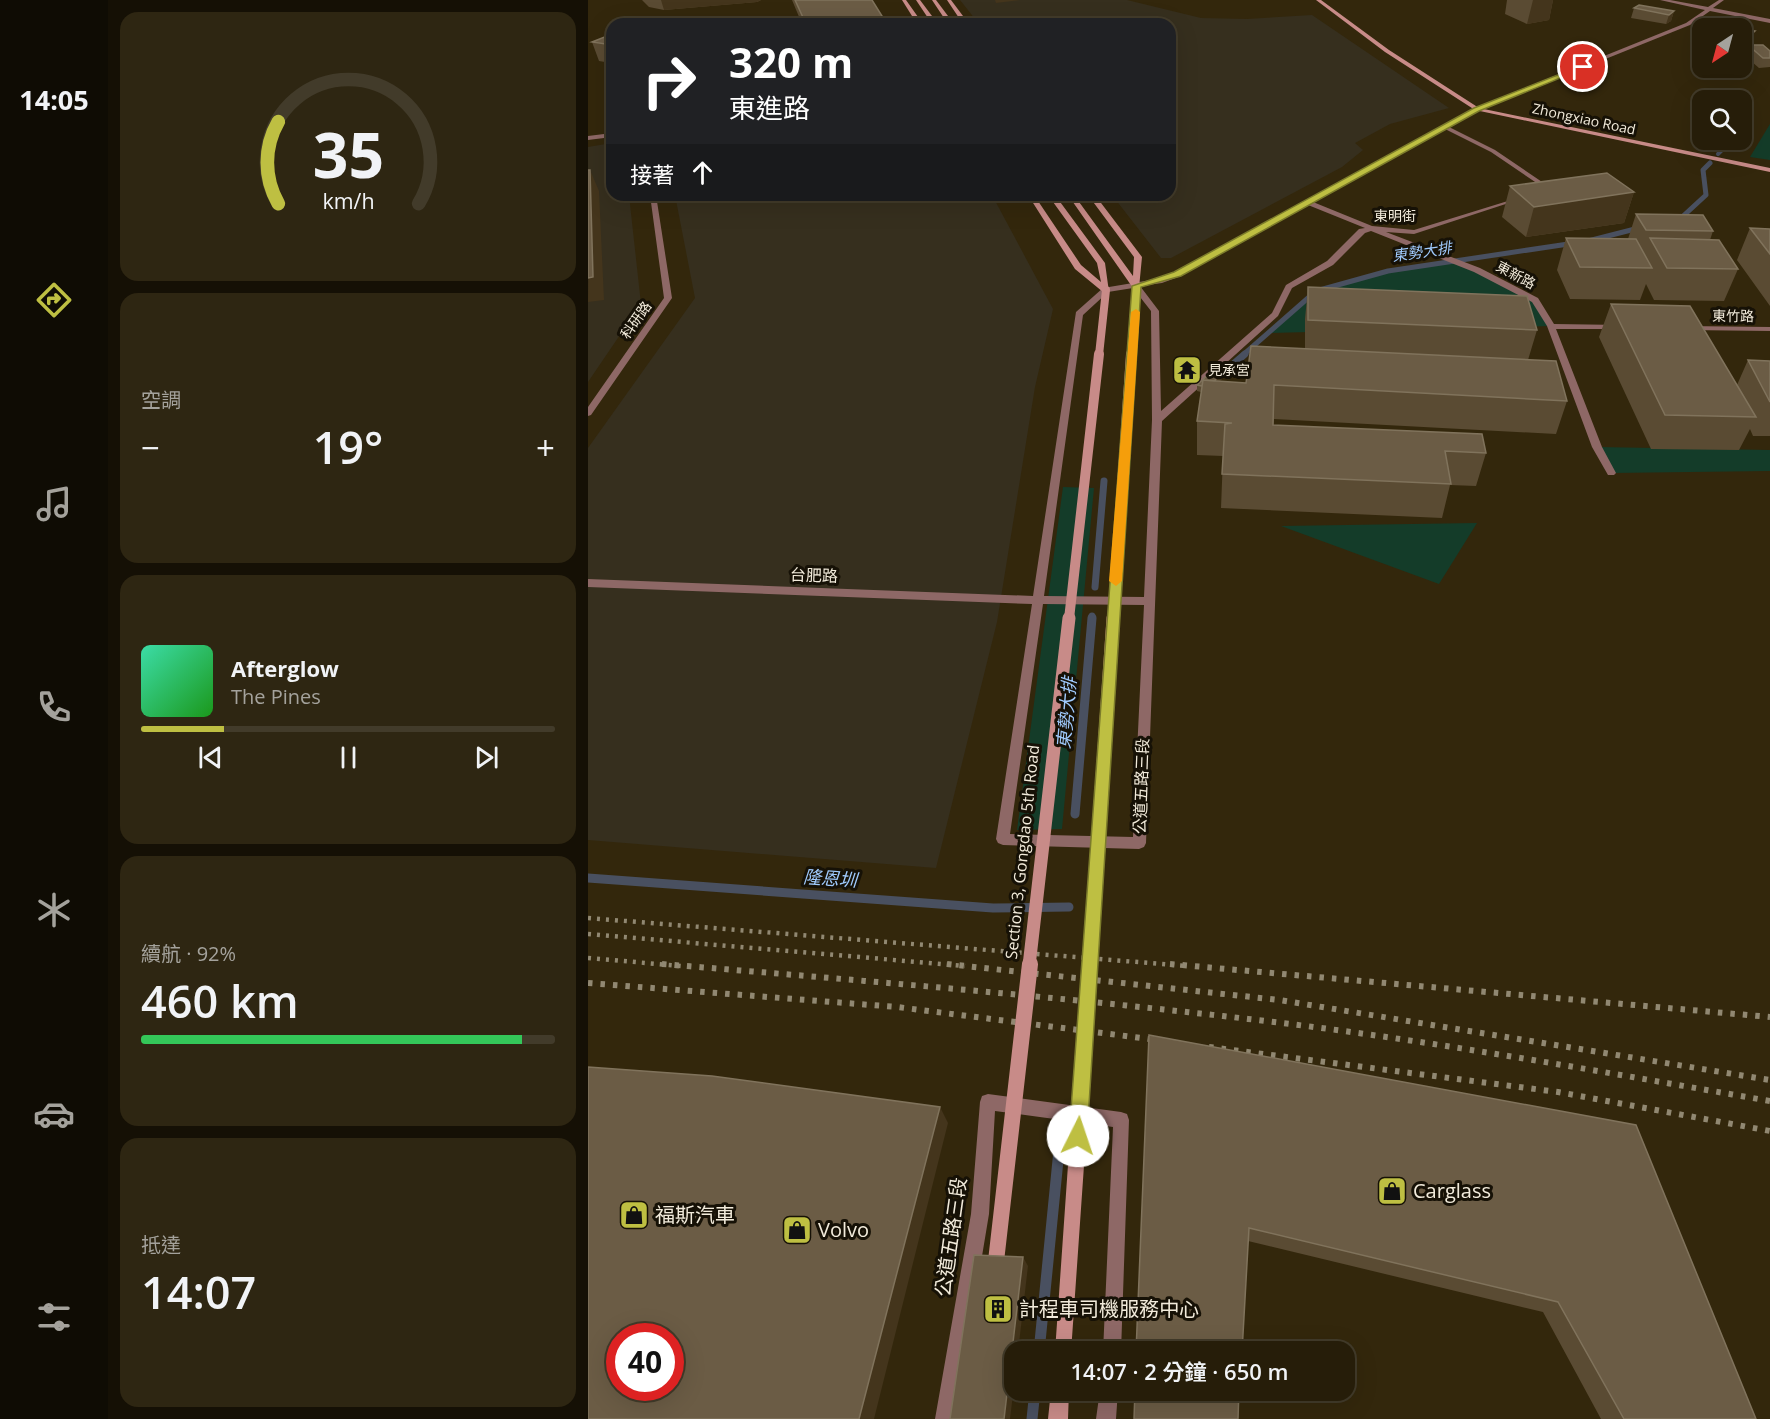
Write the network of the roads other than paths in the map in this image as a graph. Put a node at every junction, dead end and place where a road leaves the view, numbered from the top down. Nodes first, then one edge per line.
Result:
1 (904, 0) edge
2 (918, 0) edge
3 (934, 0) edge
4 (949, 0) edge
5 (1318, 0) edge
6 (1662, 0) edge
7 (1722, 0) edge
8 (1710, 9) junction
9 (916, 18) edge
10 (931, 18) edge
11 (947, 18) edge
12 (962, 18) edge
13 (1770, 21) edge
14 (1477, 109) junction
15 (1445, 128) junction
16 (606, 136) edge
17 (588, 138) edge
18 (1770, 170) edge
19 (1538, 192) edge
20 (1527, 195) edge
21 (654, 201) edge
22 (1035, 201) edge
23 (1056, 201) edge
24 (1075, 201) edge
25 (1095, 201) edge
26 (1308, 203) junction
27 (1372, 228) junction
28 (1136, 286) junction
29 (1106, 290) junction
30 (1551, 326) junction
31 (1632, 327) edge
32 (1679, 328) edge
33 (1770, 329) edge
34 (588, 413) edge
35 (1157, 420) junction
36 (1611, 473) dead end
37 (588, 583) edge
38 (1038, 600) junction
39 (1147, 601) junction
40 (993, 1289) edge
41 (1064, 1341) edge
42 (1112, 1341) edge
43 (1059, 1401) edge
44 (1108, 1401) edge
45 (945, 1419) edge
46 (1058, 1419) edge
47 (1106, 1419) edge

1 - 9 street
2 - 10 street
3 - 11 street
4 - 12 street
5 - 14 street, Zhongxiao Road
6 - 8 street
7 - 8 street
8 - 13 street
8 - 14 street
14 - 15 street
14 - 18 street, Zhongxiao Road
15 - 19 street
15 - 26 street
16 - 17 street
20 - 27 street, 東明街
21 - 34 street, 科研路
22 - 29 street
23 - 29 street, Section 3, Gongdao 5th Road
24 - 28 street
25 - 28 street
26 - 27 street, 東新路
26 - 28 street
27 - 30 street, 東新路
27 - 35 street, 東明街
28 - 29 street
28 - 35 street, 公道五路三段
28 - 41 street, bridge
29 - 38 street, 公道五路三段
29 - 40 street, Section 3, Gongdao 5th Road, bridge
30 - 31 street
30 - 36 street, 東新路
32 - 33 street, 東竹路
35 - 39 street, 公道五路三段
37 - 38 street, 台肥路
38 - 39 street, 台肥路
38 - 39 street, 公道五路三段
42 - 45 street, 公道五路三段
43 - 46 street
44 - 47 street

